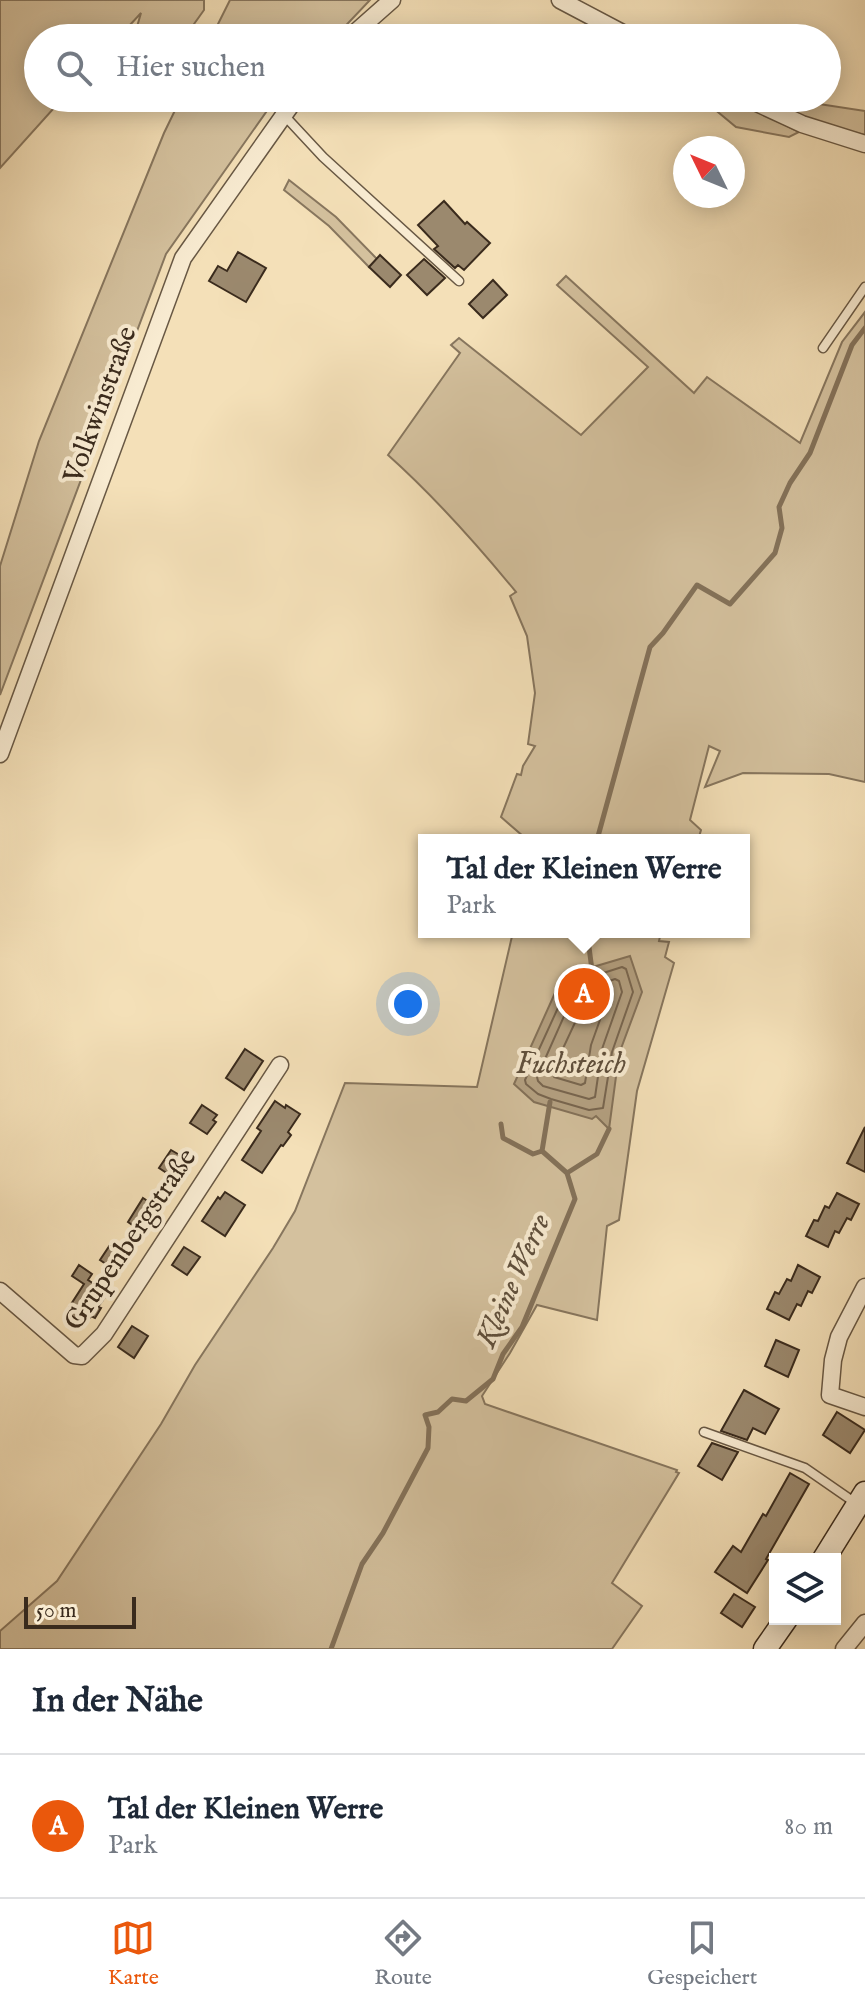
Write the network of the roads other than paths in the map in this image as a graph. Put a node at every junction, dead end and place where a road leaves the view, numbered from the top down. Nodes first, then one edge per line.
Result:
1 (392, 0) edge
2 (560, 0) edge
3 (365, 24) edge
4 (605, 24) edge
5 (776, 112) edge
6 (283, 114) joint
7 (865, 144) edge
8 (459, 281) dead end
9 (865, 287) edge
10 (823, 348) dead end
11 (0, 754) edge
12 (280, 1065) dead end
13 (865, 1287) edge
14 (0, 1291) edge
15 (865, 1407) edge
16 (704, 1432) dead end
17 (862, 1499) edge
18 (828, 1553) edge
19 (865, 1623) edge
20 (782, 1625) edge
21 (765, 1649) edge
22 (844, 1649) edge

1 - 3 street
2 - 4 street
5 - 7 street
6 - 8 lane
6 - 11 street, Volkwinstraße
9 - 10 lane
12 - 14 street, Grupenbergstraße
13 - 15 street
16 - 17 lane
17 - 18 street
19 - 22 street
20 - 21 street

